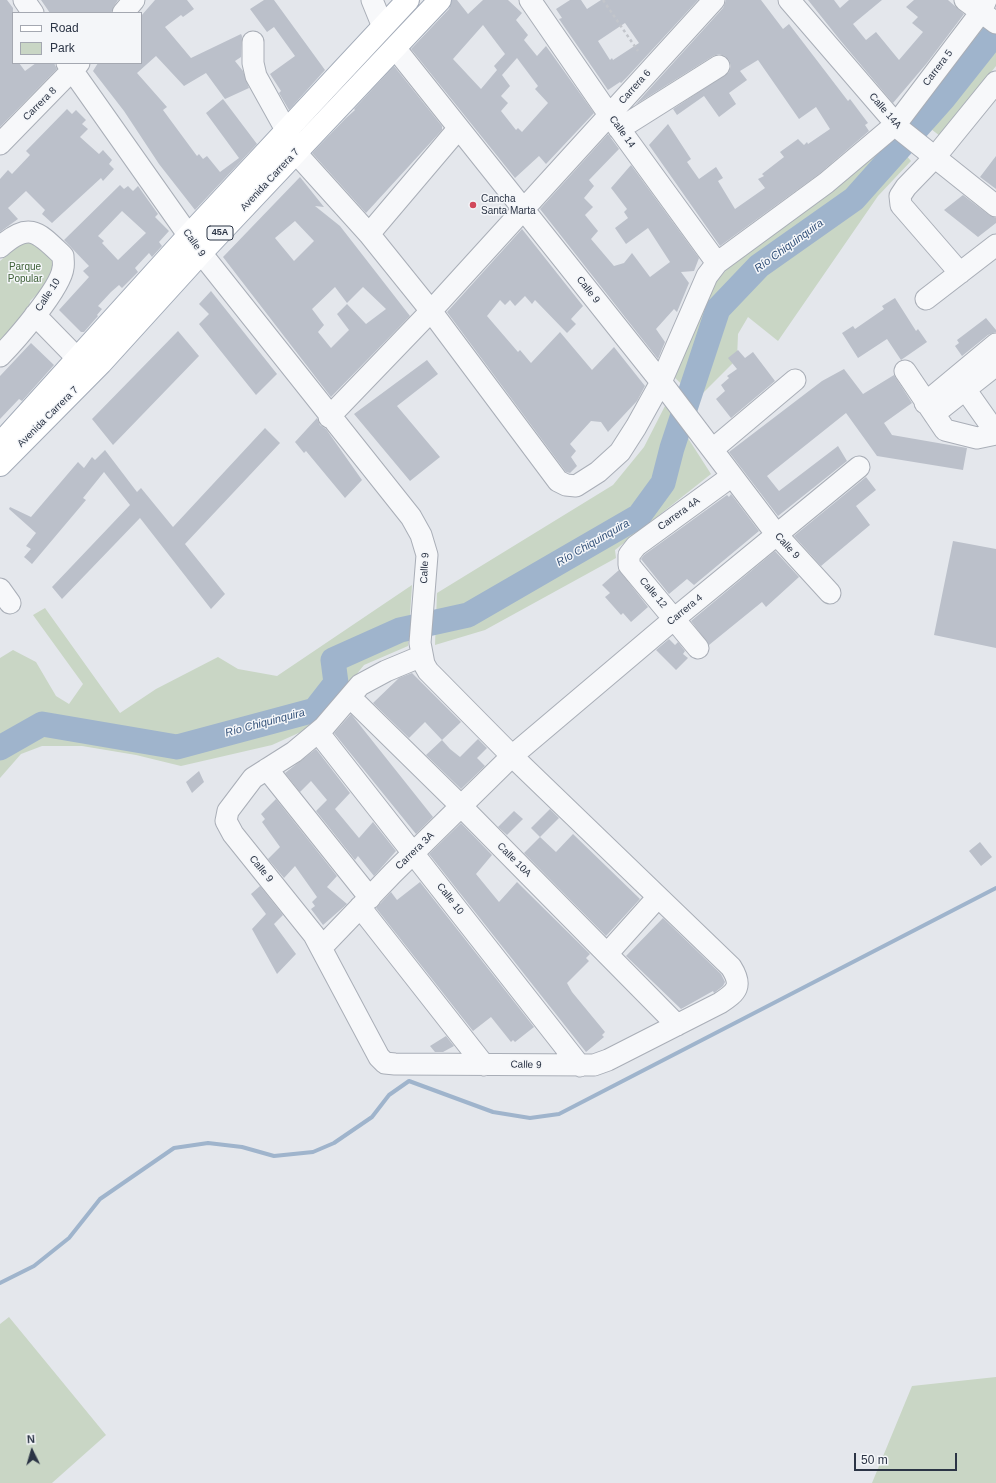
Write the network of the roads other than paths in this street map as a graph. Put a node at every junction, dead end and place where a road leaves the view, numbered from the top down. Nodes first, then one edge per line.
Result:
1 (24, 0) edge
2 (134, 0) edge
3 (372, 0) edge
4 (408, 0) edge
5 (440, 0) edge
6 (530, 0) edge
7 (714, 0) edge
8 (789, 0) edge
9 (984, 11) edge
10 (32, 12) edge
11 (124, 12) edge
12 (383, 27) junction
13 (253, 42) dead end
14 (395, 48) junction
15 (73, 66) edge
16 (719, 66) dead end
17 (996, 82) edge
18 (614, 122) junction
19 (458, 129) junction
20 (286, 130) junction
21 (905, 133) junction
22 (0, 144) edge
23 (296, 153) junction
24 (935, 157) junction
25 (996, 206) edge
26 (524, 210) junction
27 (369, 234) junction
28 (189, 235) junction
29 (996, 245) edge
30 (0, 247) edge
31 (201, 253) junction
32 (717, 263) junction
33 (960, 273) junction
34 (926, 299) dead end
35 (431, 311) junction
36 (35, 315) junction
37 (996, 344) edge
38 (0, 356) edge
39 (78, 359) junction
40 (996, 366) edge
41 (905, 372) dead end
42 (795, 380) dead end
43 (661, 382) junction
44 (965, 389) junction
45 (929, 408) junction
46 (330, 417) junction
47 (996, 433) edge
48 (0, 444) edge
49 (713, 449) junction
50 (0, 465) edge
51 (859, 467) dead end
52 (732, 476) junction
53 (777, 535) junction
54 (629, 555) joint
55 (830, 593) dead end
56 (674, 619) junction
57 (698, 648) dead end
58 (421, 649) junction
59 (350, 697) junction
60 (318, 732) junction
61 (512, 756) junction
62 (267, 769) junction
63 (461, 806) junction
64 (414, 853) junction
65 (658, 897) junction
66 (365, 903) junction
67 (320, 948) junction
68 (607, 954) junction
69 (677, 1025) junction
70 (484, 1065) junction
71 (580, 1066) junction

1 - 10 street
2 - 11 street
3 - 12 street
4 - 12 main road, Avenida Carrera 7 / 45A
5 - 14 main road, Avenida Carrera 7 / 45A
6 - 18 street, Calle 14
7 - 18 street, Carrera 6
8 - 21 street, Calle 14A
9 - 21 street, Carrera 5
12 - 20 main road, Avenida Carrera 7 / 45A
13 - 20 street
14 - 19 street, Calle 9
14 - 23 main road, Avenida Carrera 7 / 45A
15 - 22 street, Carrera 8
15 - 28 street, Calle 9
16 - 18 street
17 - 24 street
18 - 26 street, Carrera 6
18 - 32 street, Calle 14
19 - 26 street, Calle 9
19 - 27 street
20 - 28 main road, Avenida Carrera 7 / 45A
21 - 24 street, Calle 14A
21 - 32 street, Carrera 5
23 - 27 street, Carrera 5
23 - 31 main road, Avenida Carrera 7 / 45A
24 - 25 street, Calle 14A
24 - 33 street
26 - 35 street
26 - 43 street, Calle 9
27 - 35 street, Carrera 5
28 - 31 street, Calle 9
28 - 39 main road, Avenida Carrera 7 / 45A
29 - 33 street
30 - 36 street, Calle 10
31 - 46 street, Calle 9
31 - 50 main road, Avenida Carrera 7 / 45A
32 - 43 street, Carrera 5
33 - 34 street
35 - 43 street, Carrera 5
35 - 46 street
36 - 38 street, Calle 10
36 - 39 street, Calle 10
37 - 45 street
39 - 48 main road, Avenida Carrera 7 / 45A
40 - 44 street
41 - 45 street
42 - 49 street
43 - 49 street, Calle 9
44 - 45 street
44 - 47 street
45 - 47 street
46 - 58 street, Calle 9
49 - 52 street, Calle 9
51 - 53 street, Carrera 4
52 - 53 street, Calle 9
52 - 54 street, Carrera 4A
53 - 55 street, Calle 9
53 - 56 street, Carrera 4
54 - 56 street, Calle 12
56 - 57 street, Calle 12
56 - 61 street, Carrera 4
58 - 59 street, Calle 9
58 - 61 street, Calle 9
59 - 60 street, Calle 9
59 - 63 street, Calle 10A
60 - 62 street, Calle 9
60 - 64 street, Calle 10
61 - 63 street, Carrera 3A
61 - 65 street, Calle 9
62 - 66 street
62 - 67 street, Calle 9
63 - 64 street, Carrera 3A
63 - 68 street, Calle 10A
64 - 66 street, Carrera 3A
64 - 71 street, Calle 10
65 - 68 street
65 - 69 street, Calle 9
66 - 67 street, Carrera 3A
66 - 70 street
67 - 70 street, Calle 9
68 - 69 street, Calle 10A
69 - 71 street, Calle 9
70 - 71 street, Calle 9

